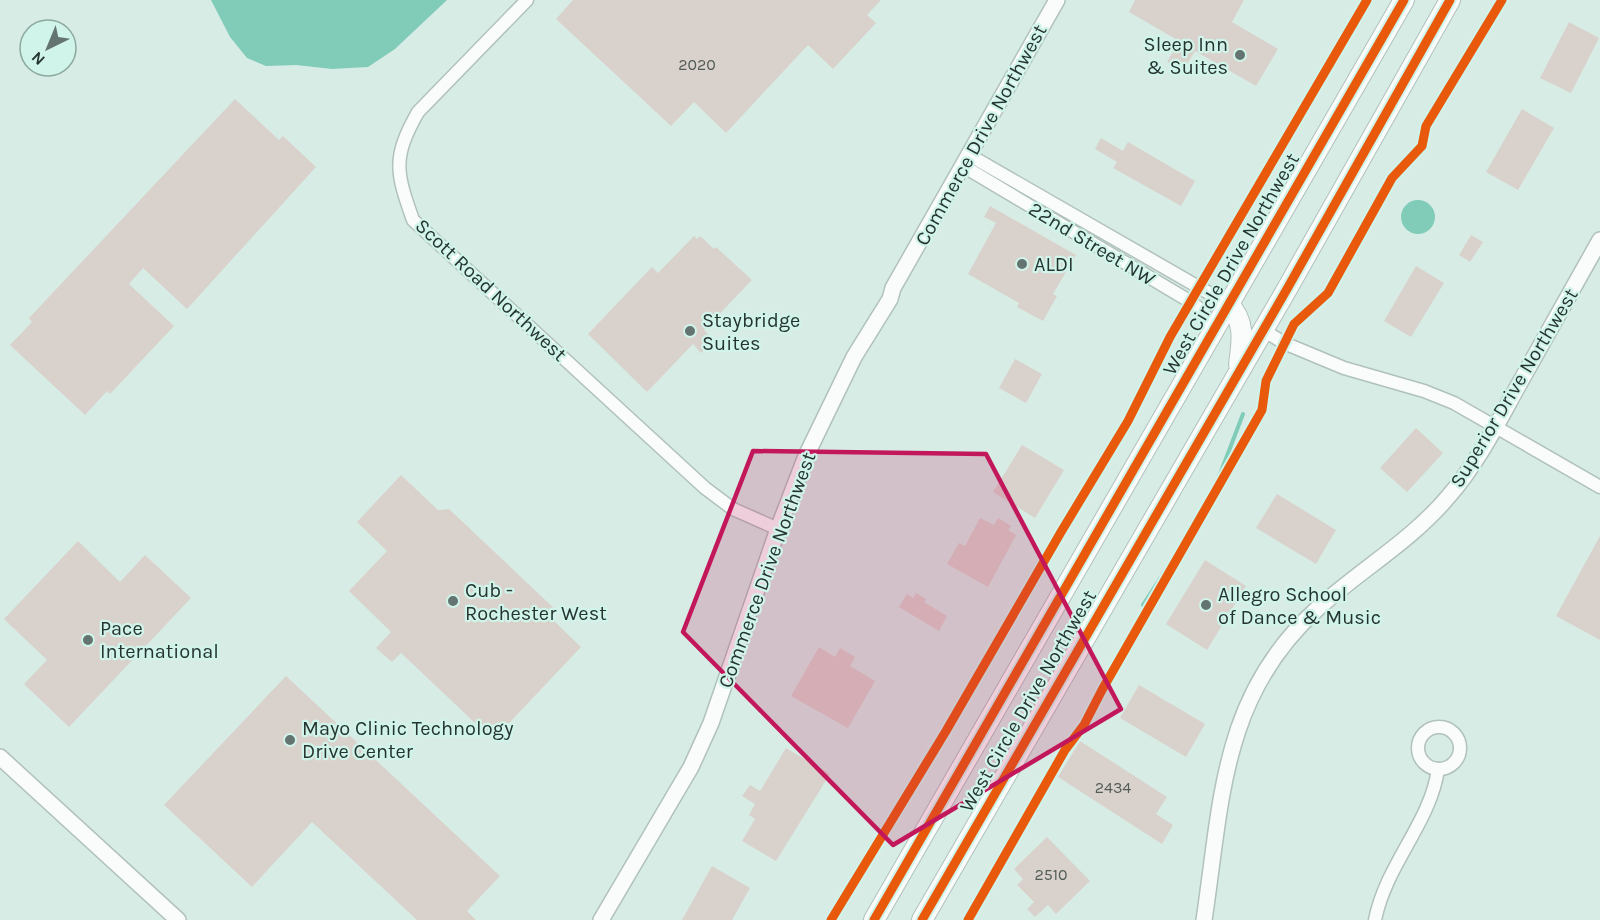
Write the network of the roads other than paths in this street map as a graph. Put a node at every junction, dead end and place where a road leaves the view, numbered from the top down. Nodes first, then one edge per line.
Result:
1 (527, 0) edge
2 (1057, 0) edge
3 (1404, 0) edge
4 (1450, 0) edge
5 (966, 161) junction
6 (1600, 240) edge
7 (1228, 304) junction
8 (1214, 329) junction
9 (1263, 330) junction
10 (1238, 373) junction
11 (1496, 426) junction
12 (1600, 487) edge
13 (778, 529) junction
14 (0, 757) edge
15 (1438, 769) dead end
16 (178, 920) edge
17 (601, 920) edge
18 (874, 920) edge
19 (922, 920) edge
20 (1204, 920) edge
21 (1375, 920) edge

1 - 13 street, Scott Road Northwest
2 - 5 street, Commerce Drive Northwest
3 - 7 main road, West Circle Drive Northwest
4 - 9 main road, West Circle Drive Northwest
5 - 7 street, 22nd Street NW
5 - 8 street, 22nd Street NW
5 - 13 street, Commerce Drive Northwest
6 - 11 street, Superior Drive Northwest
7 - 8 main road, West Circle Drive Northwest
7 - 10 main road
8 - 18 main road, West Circle Drive Northwest
9 - 10 main road, West Circle Drive Northwest
9 - 11 street
10 - 19 main road, West Circle Drive Northwest
11 - 12 street
11 - 20 street, Superior Drive Northwest
13 - 17 street, Commerce Drive Northwest
14 - 16 street
15 - 21 street

